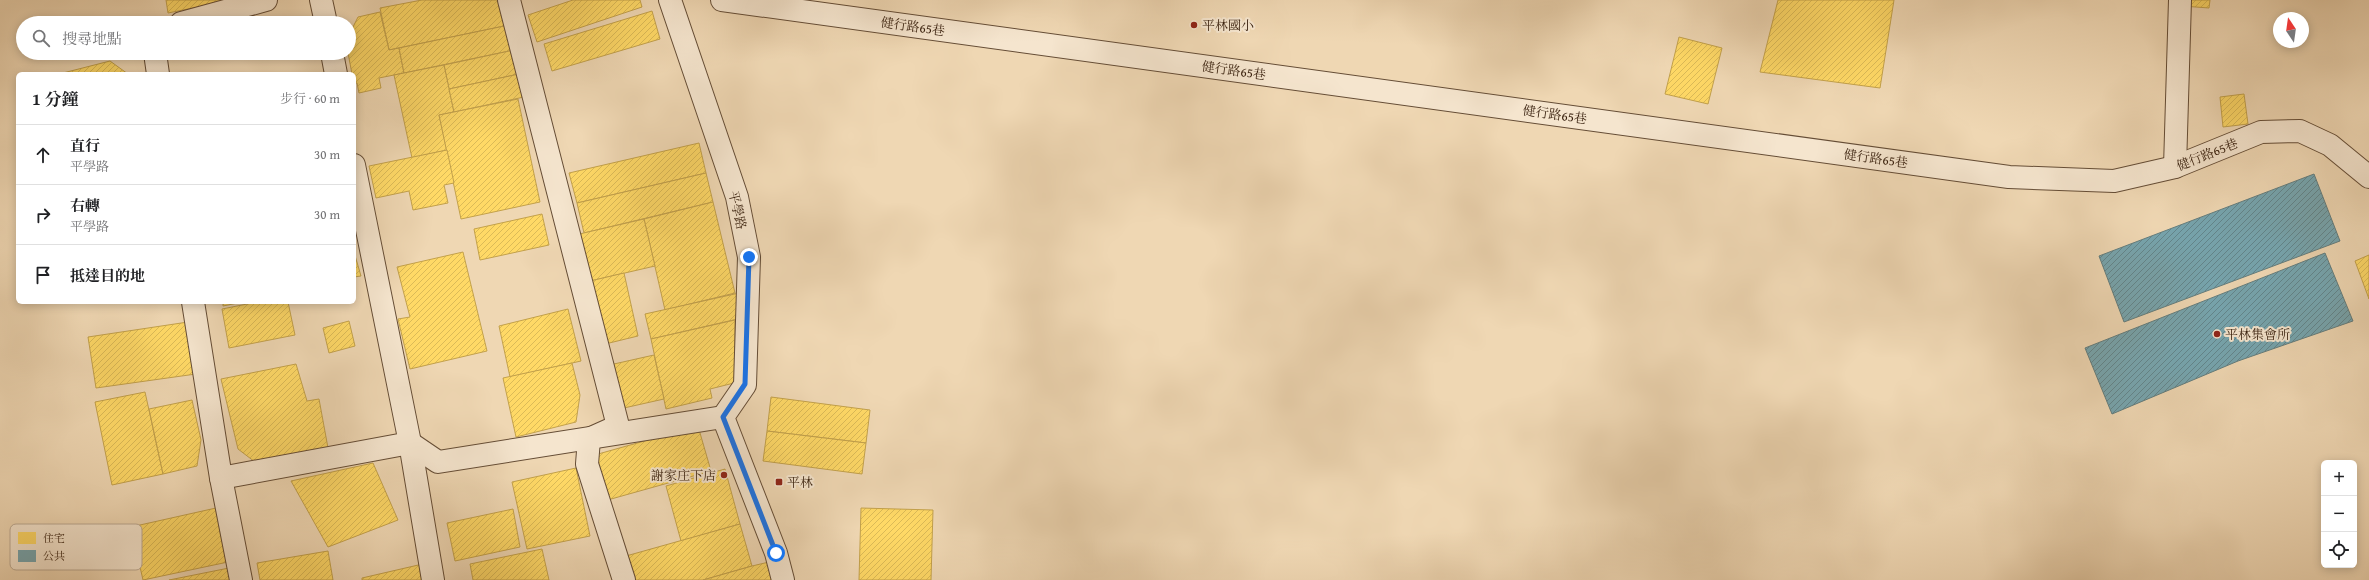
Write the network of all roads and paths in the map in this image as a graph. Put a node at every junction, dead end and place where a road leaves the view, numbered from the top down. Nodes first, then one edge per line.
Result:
1 (266, 0) edge
2 (321, 0) edge
3 (509, 0) edge
4 (670, 0) edge
5 (722, 0) edge
6 (2180, 0) edge
7 (207, 16) edge
8 (324, 16) edge
9 (156, 60) edge
10 (333, 60) edge
11 (158, 72) edge
12 (336, 72) edge
13 (2175, 167) junction
14 (356, 175) edge
15 (2369, 177) edge
16 (194, 304) edge
17 (723, 417) junction
18 (589, 439) junction
19 (410, 444) junction
20 (221, 478) junction
21 (241, 580) edge
22 (434, 580) edge
23 (624, 580) edge
24 (783, 580) edge

1 - 7 street
2 - 8 street
3 - 18 street
4 - 17 street, 平學路
5 - 13 street, 健行路65巷
6 - 13 street
9 - 11 street
10 - 12 street
13 - 15 street, 健行路65巷
14 - 19 street
16 - 20 street
17 - 18 street
17 - 24 street
18 - 19 street
18 - 23 street
19 - 20 street
19 - 22 street
20 - 21 street

